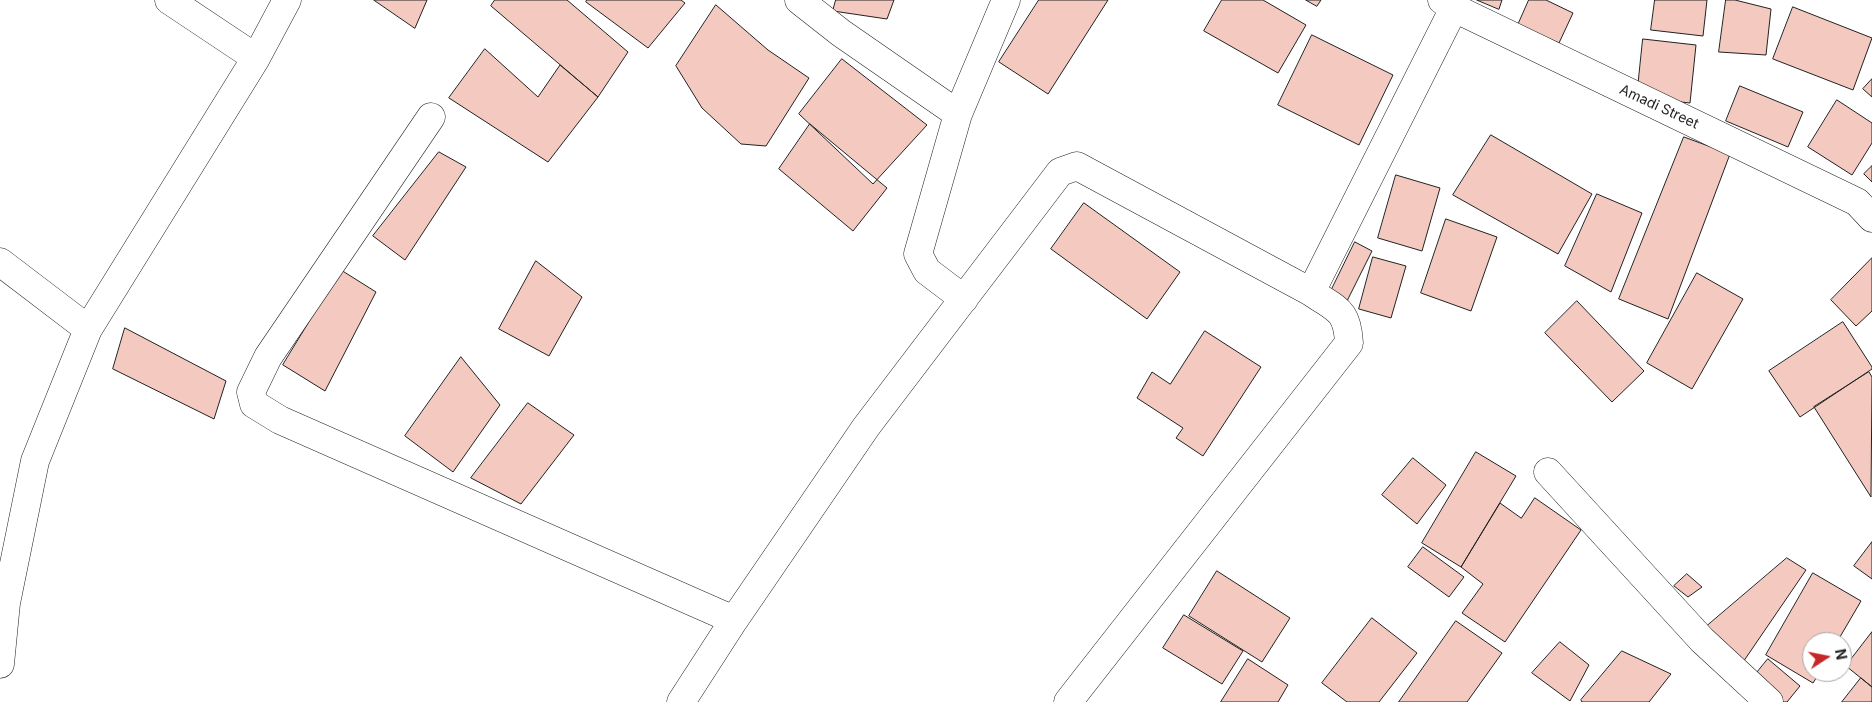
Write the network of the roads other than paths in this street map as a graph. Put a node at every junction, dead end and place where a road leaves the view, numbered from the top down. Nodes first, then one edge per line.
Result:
1 (168, 0) edge
2 (287, 0) edge
3 (799, 0) edge
4 (1006, 0) edge
5 (1448, 4) edge
6 (256, 58) junction
7 (958, 114) junction
8 (432, 117) dead end
9 (1872, 218) edge
10 (0, 262) edge
11 (1311, 292) junction
12 (964, 300) junction
13 (88, 329) junction
14 (1548, 472) dead end
15 (3, 602) edge
16 (734, 620) junction
17 (0, 664) edge
18 (681, 702) edge
19 (1068, 702) edge
20 (1769, 702) edge

1 - 6 street
2 - 6 street
3 - 7 street
4 - 7 street
5 - 9 street, Amadi Street
5 - 11 street
6 - 13 street
7 - 12 street
8 - 16 street
10 - 13 street
11 - 12 street
11 - 19 street
12 - 16 street
13 - 15 street
14 - 20 street
15 - 17 street
16 - 18 street

